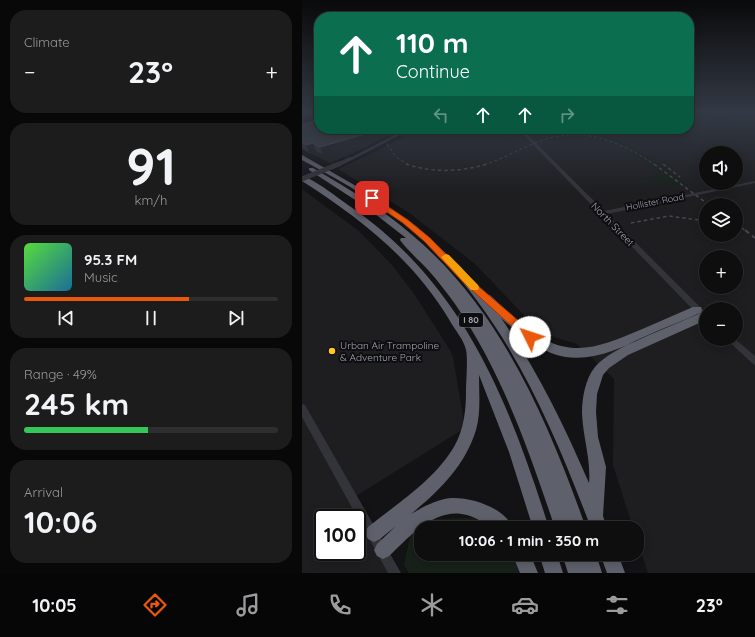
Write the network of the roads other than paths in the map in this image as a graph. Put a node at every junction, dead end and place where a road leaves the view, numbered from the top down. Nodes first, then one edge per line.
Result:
1 (391, 139) edge
2 (530, 139) edge
3 (302, 157) edge
4 (302, 164) edge
5 (302, 170) edge
6 (302, 179) edge
7 (755, 182) edge
8 (602, 213) junction
9 (467, 281) junction
10 (699, 312) edge
11 (699, 316) edge
12 (699, 316) edge
13 (738, 346) edge
14 (472, 351) junction
15 (755, 361) edge
16 (302, 408) edge
17 (416, 521) edge
18 (496, 521) edge
19 (539, 521) edge
20 (560, 521) edge
21 (575, 521) edge
22 (597, 521) edge
23 (597, 521) edge
24 (414, 522) edge
25 (374, 533) junction
26 (383, 550) junction
27 (524, 561) edge
28 (550, 561) edge
29 (573, 561) edge
30 (589, 561) edge
31 (612, 561) edge
32 (395, 573) edge
33 (529, 573) edge
34 (554, 573) edge
35 (577, 573) edge
36 (593, 573) edge
37 (616, 573) edge

1 - 6 street, bridge
2 - 8 street, North Street
3 - 9 highway, I 80
4 - 21 highway, I 80
5 - 20 highway, I 80
6 - 14 highway, I 80
7 - 8 street, Hollister Road
8 - 10 street, North Street
9 - 11 highway
9 - 22 highway, I 80
12 - 23 highway
13 - 15 street
14 - 19 highway, I 80
14 - 25 highway
16 - 25 street
17 - 18 highway
24 - 26 highway
25 - 26 street
26 - 32 street
27 - 33 highway
28 - 34 highway
29 - 35 highway
30 - 36 highway
31 - 37 highway

